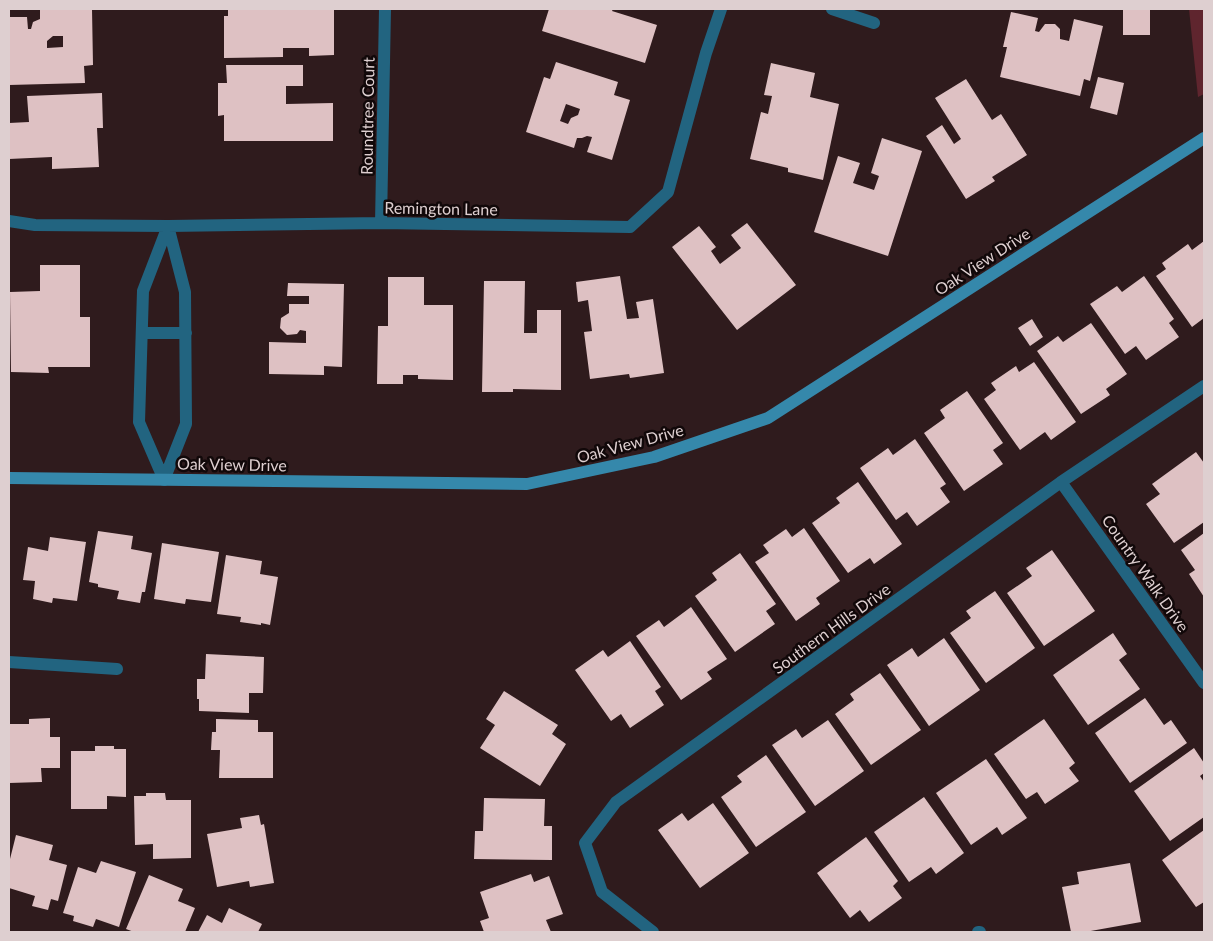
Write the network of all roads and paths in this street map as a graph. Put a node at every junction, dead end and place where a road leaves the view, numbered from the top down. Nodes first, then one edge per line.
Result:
1 (385, 9) edge
2 (721, 9) edge
3 (832, 9) edge
4 (874, 22) dead end
5 (1204, 138) edge
6 (9, 221) edge
7 (381, 223) junction
8 (168, 226) junction
9 (186, 332) junction
10 (142, 333) junction
11 (1204, 386) edge
12 (9, 478) edge
13 (164, 480) junction
14 (1061, 482) junction
15 (9, 662) edge
16 (117, 669) dead end
17 (1204, 683) edge
18 (653, 932) edge

1 - 7 street, Roundtree Court
2 - 7 street, Remington Lane
3 - 4 street
5 - 13 street, Oak View Drive
6 - 8 street, Remington Lane
7 - 8 street, Remington Lane
8 - 9 street
8 - 10 street
9 - 10 street
9 - 13 street
10 - 13 street
11 - 14 street, Southern Hills Drive
12 - 13 street, Oak View Drive
14 - 17 street, Country Walk Drive
14 - 18 street, Southern Hills Drive
15 - 16 street

